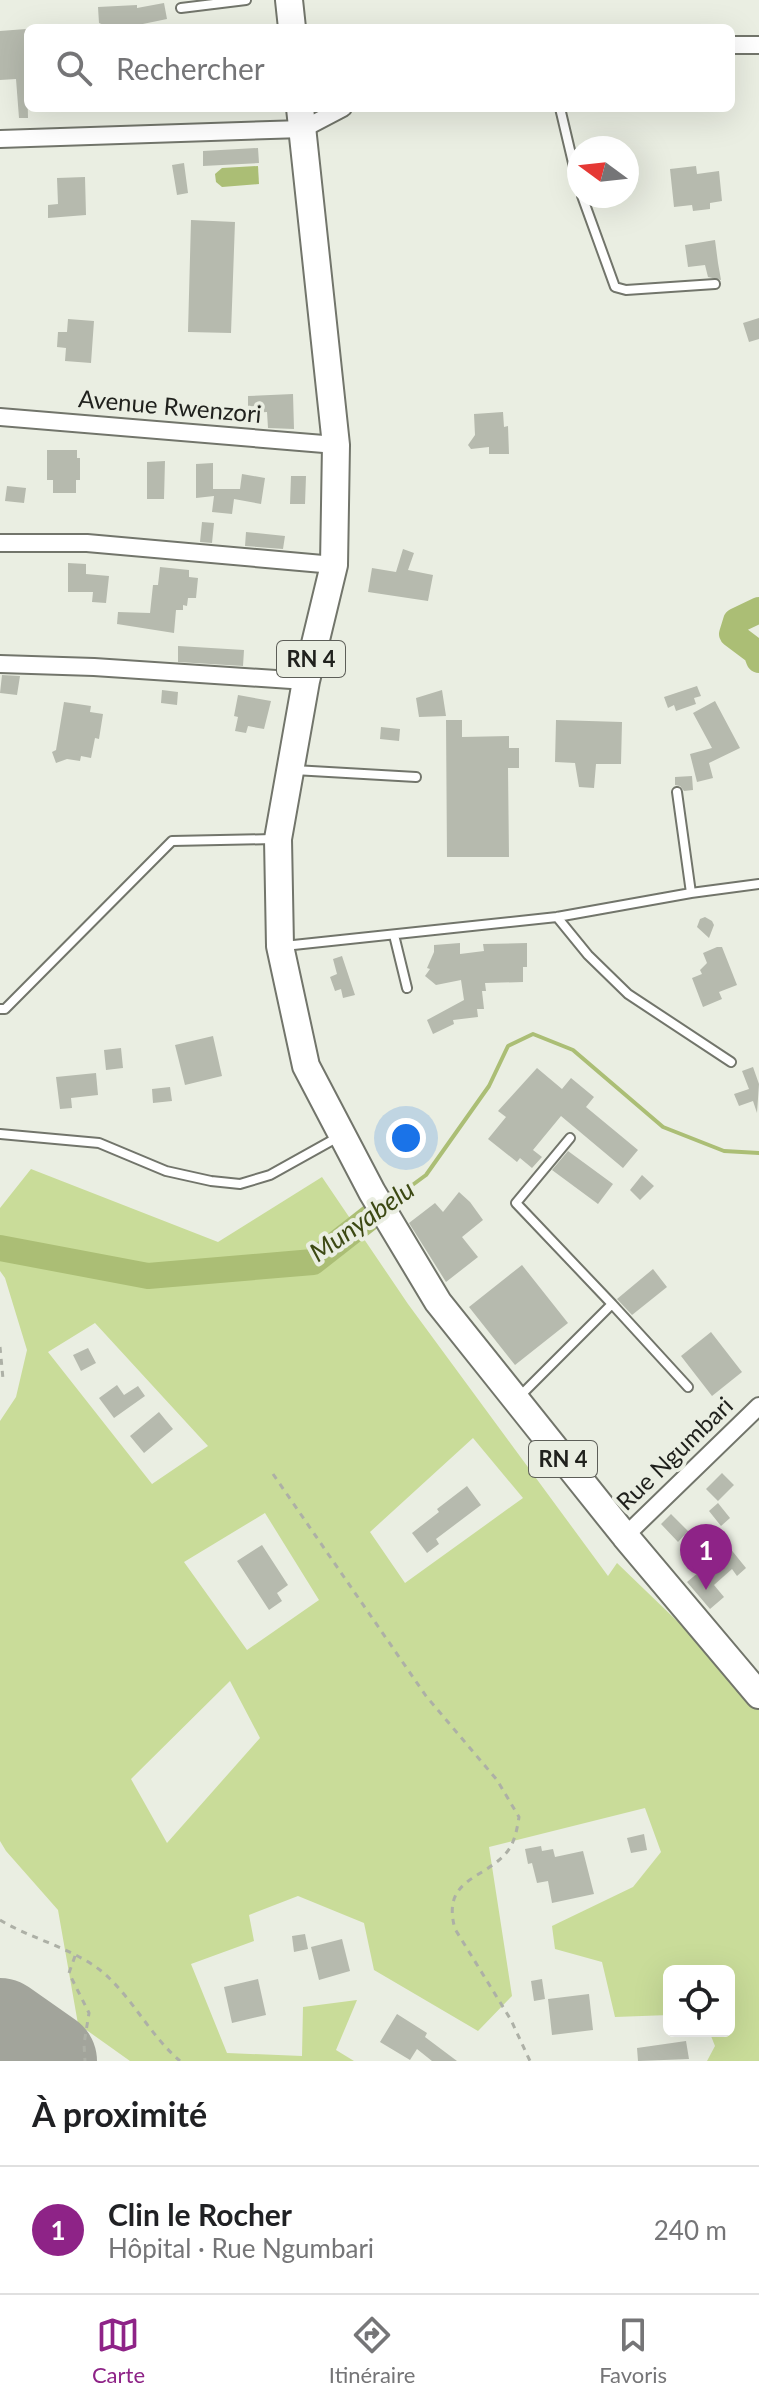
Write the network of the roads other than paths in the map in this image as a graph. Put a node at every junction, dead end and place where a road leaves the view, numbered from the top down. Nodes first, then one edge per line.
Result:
1 (246, 0) edge
2 (289, 0) edge
3 (181, 8) dead end
4 (292, 24) edge
5 (735, 45) edge
6 (759, 45) edge
7 (328, 112) edge
8 (561, 112) edge
9 (301, 119) edge
10 (567, 137) edge
11 (0, 139) edge
12 (586, 208) edge
13 (715, 284) dead end
14 (0, 417) edge
15 (336, 445) junction
16 (0, 543) edge
17 (334, 565) junction
18 (0, 664) edge
19 (306, 681) junction
20 (289, 770) junction
21 (416, 777) dead end
22 (677, 792) dead end
23 (278, 839) junction
24 (759, 884) edge
25 (691, 893) junction
26 (557, 917) junction
27 (394, 935) junction
28 (280, 946) junction
29 (407, 988) dead end
30 (0, 1009) edge
31 (731, 1062) dead end
32 (0, 1134) edge
33 (341, 1135) junction
34 (570, 1138) dead end
35 (612, 1304) junction
36 (688, 1387) dead end
37 (516, 1400) junction
38 (759, 1406) edge
39 (625, 1536) junction
40 (758, 1691) edge

1 - 3 lane
2 - 4 highway
5 - 6 street
7 - 9 street
8 - 10 lane
9 - 11 street
9 - 15 highway, RN 4
12 - 13 lane
14 - 15 street, Avenue Rwenzori
15 - 17 highway, RN 4
16 - 17 street
17 - 19 highway, RN 4
18 - 19 street
19 - 20 highway, RN 4
20 - 21 lane
20 - 23 highway, RN 4
22 - 25 lane
23 - 28 highway, RN 4
23 - 30 lane
24 - 25 lane
25 - 26 lane
26 - 27 lane
26 - 31 lane
27 - 28 lane
27 - 29 lane
28 - 33 highway, RN 4
32 - 33 lane
33 - 37 highway, RN 4
34 - 35 lane
35 - 36 lane
35 - 37 lane
37 - 39 highway, RN 4
38 - 39 street, Rue Ngumbari
39 - 40 highway, RN 4

